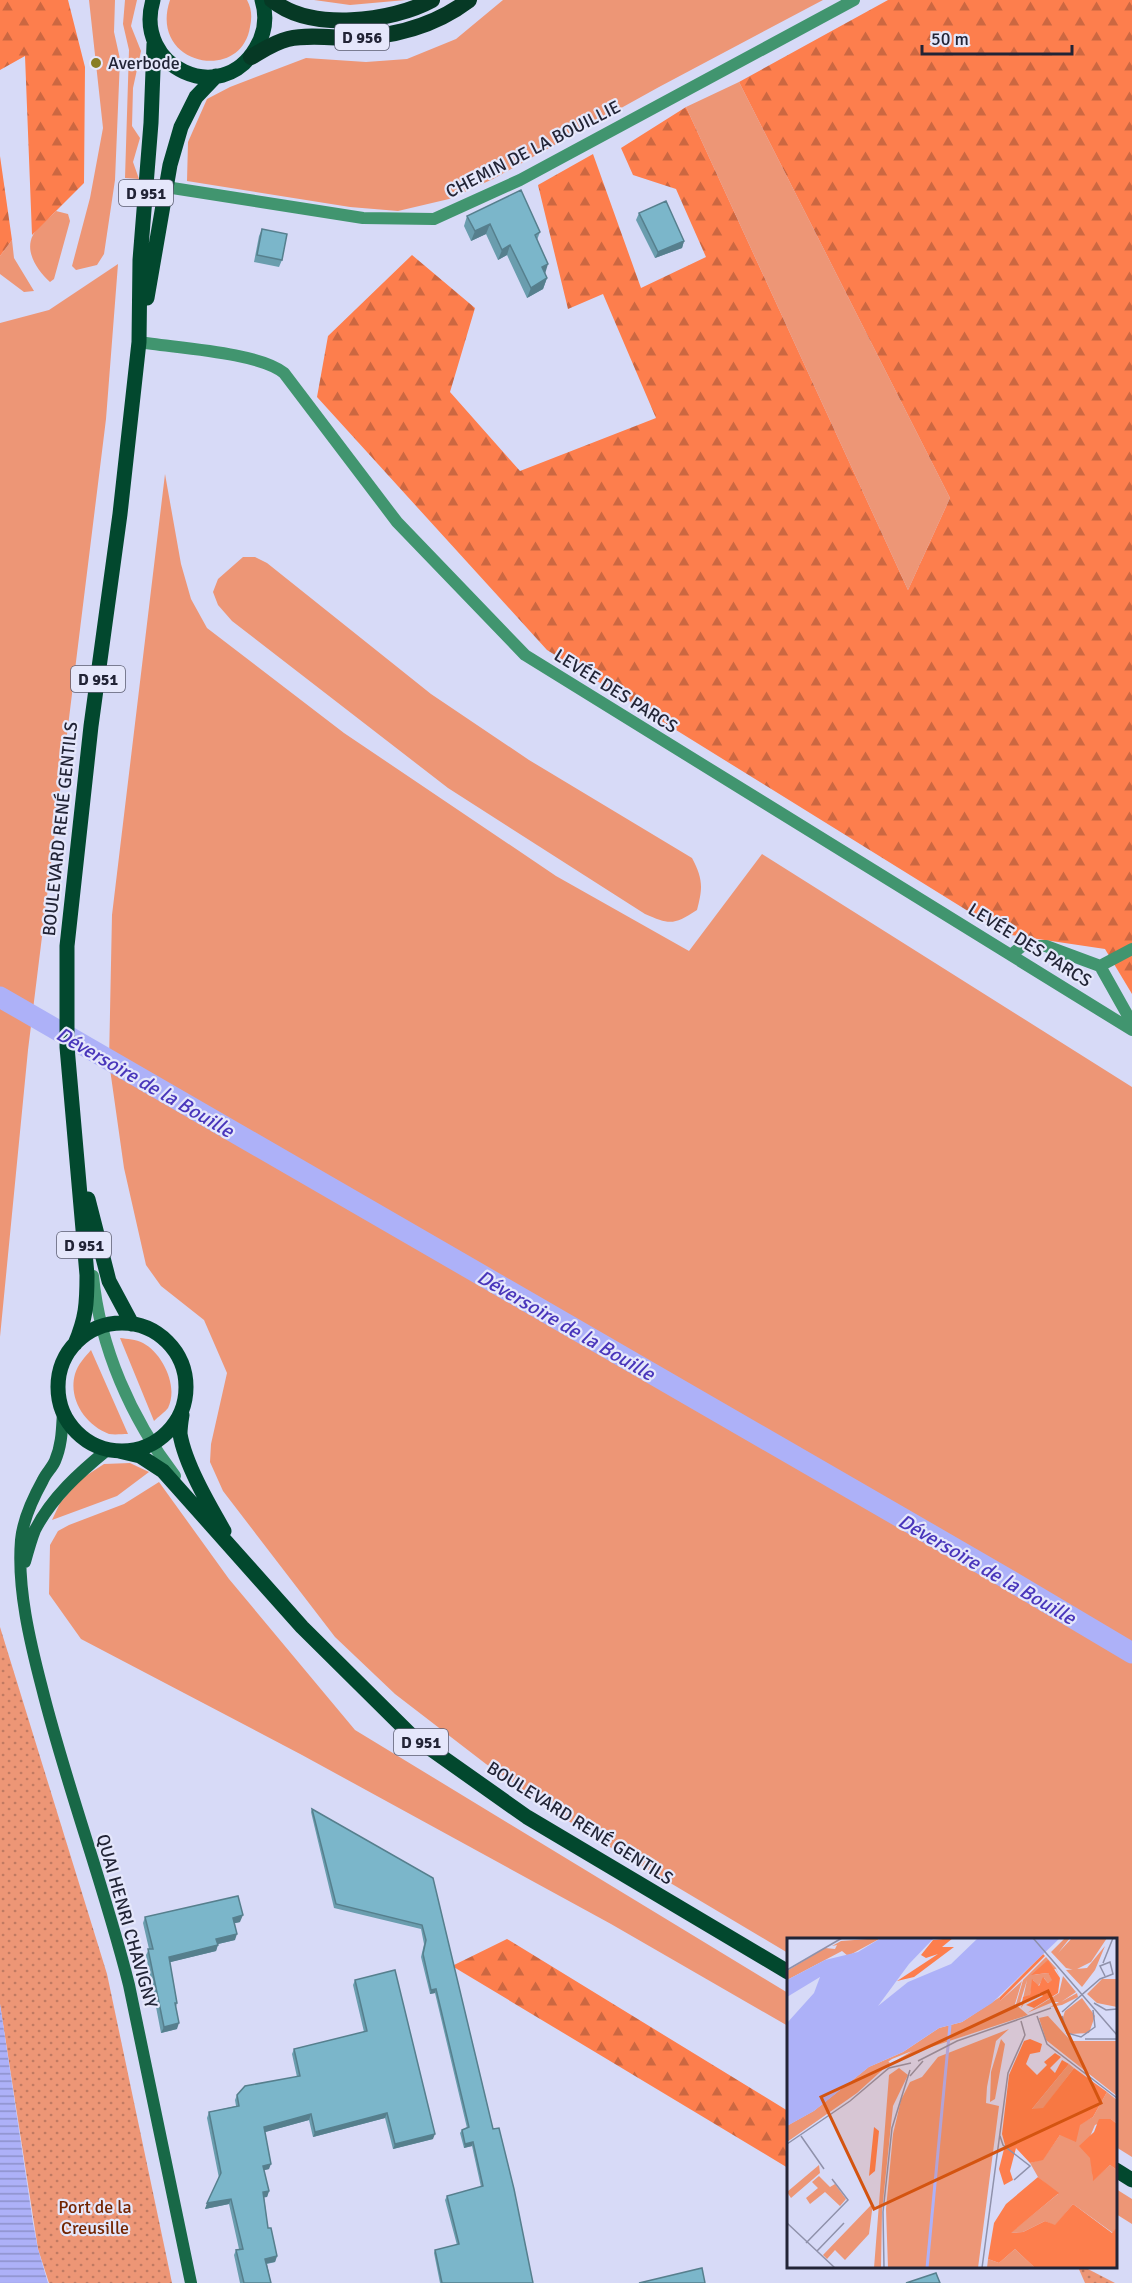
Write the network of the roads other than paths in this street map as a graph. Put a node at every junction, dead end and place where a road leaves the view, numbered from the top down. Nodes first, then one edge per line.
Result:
1 (153, 0) edge
2 (262, 0) edge
3 (272, 0) edge
4 (432, 0) edge
5 (469, 0) edge
6 (854, 0) edge
7 (154, 44) junction
8 (251, 57) junction
9 (216, 76) junction
10 (166, 187) junction
11 (139, 342) junction
12 (1132, 949) edge
13 (1011, 955) junction
14 (1100, 966) junction
15 (1132, 1023) edge
16 (1132, 1030) edge
17 (77, 1143) junction
18 (132, 1324) junction
19 (101, 1328) junction
20 (75, 1344) junction
21 (182, 1411) junction
22 (63, 1412) junction
23 (153, 1443) junction
24 (113, 1450) junction
25 (240, 1560) junction
26 (22, 1571) junction
27 (787, 1971) edge
28 (1117, 2171) edge
29 (1132, 2180) edge
30 (191, 2283) edge

1 - 7 main road, D 951
2 - 8 main road
3 - 4 highway, D 956
5 - 8 highway, D 956
6 - 10 street, CHEMIN DE LA BOUILLIE
7 - 9 main road
7 - 11 main road, BOULEVARD RENÉ GENTILS / D 951
8 - 9 main road, D 951
9 - 10 main road, BOULEVARD RENÉ GENTILS / D 951
10 - 11 main road, BOULEVARD RENÉ GENTILS / D 951
11 - 13 street, LEVÉE DES PARCS
11 - 17 main road, BOULEVARD RENÉ GENTILS / D 951
12 - 14 street
13 - 14 street
13 - 16 street, LEVÉE DES PARCS
14 - 15 street
17 - 18 main road, BOULEVARD RENÉ GENTILS / D 951
17 - 19 street
17 - 20 main road, BOULEVARD RENÉ GENTILS / D 951
18 - 19 main road
18 - 21 main road, BOULEVARD RENÉ GENTILS
19 - 20 main road
19 - 23 street
20 - 22 main road, BOULEVARD RENÉ GENTILS
21 - 23 main road
21 - 25 main road, BOULEVARD RENÉ GENTILS / D 951
22 - 24 main road, BOULEVARD RENÉ GENTILS
22 - 26 main road, QUAI HENRI CHAVIGNY
23 - 24 main road
23 - 25 street
24 - 25 main road, BOULEVARD RENÉ GENTILS / D 951
24 - 26 main road
25 - 27 main road, BOULEVARD RENÉ GENTILS / D 951
26 - 30 main road, QUAI HENRI CHAVIGNY
28 - 29 main road

